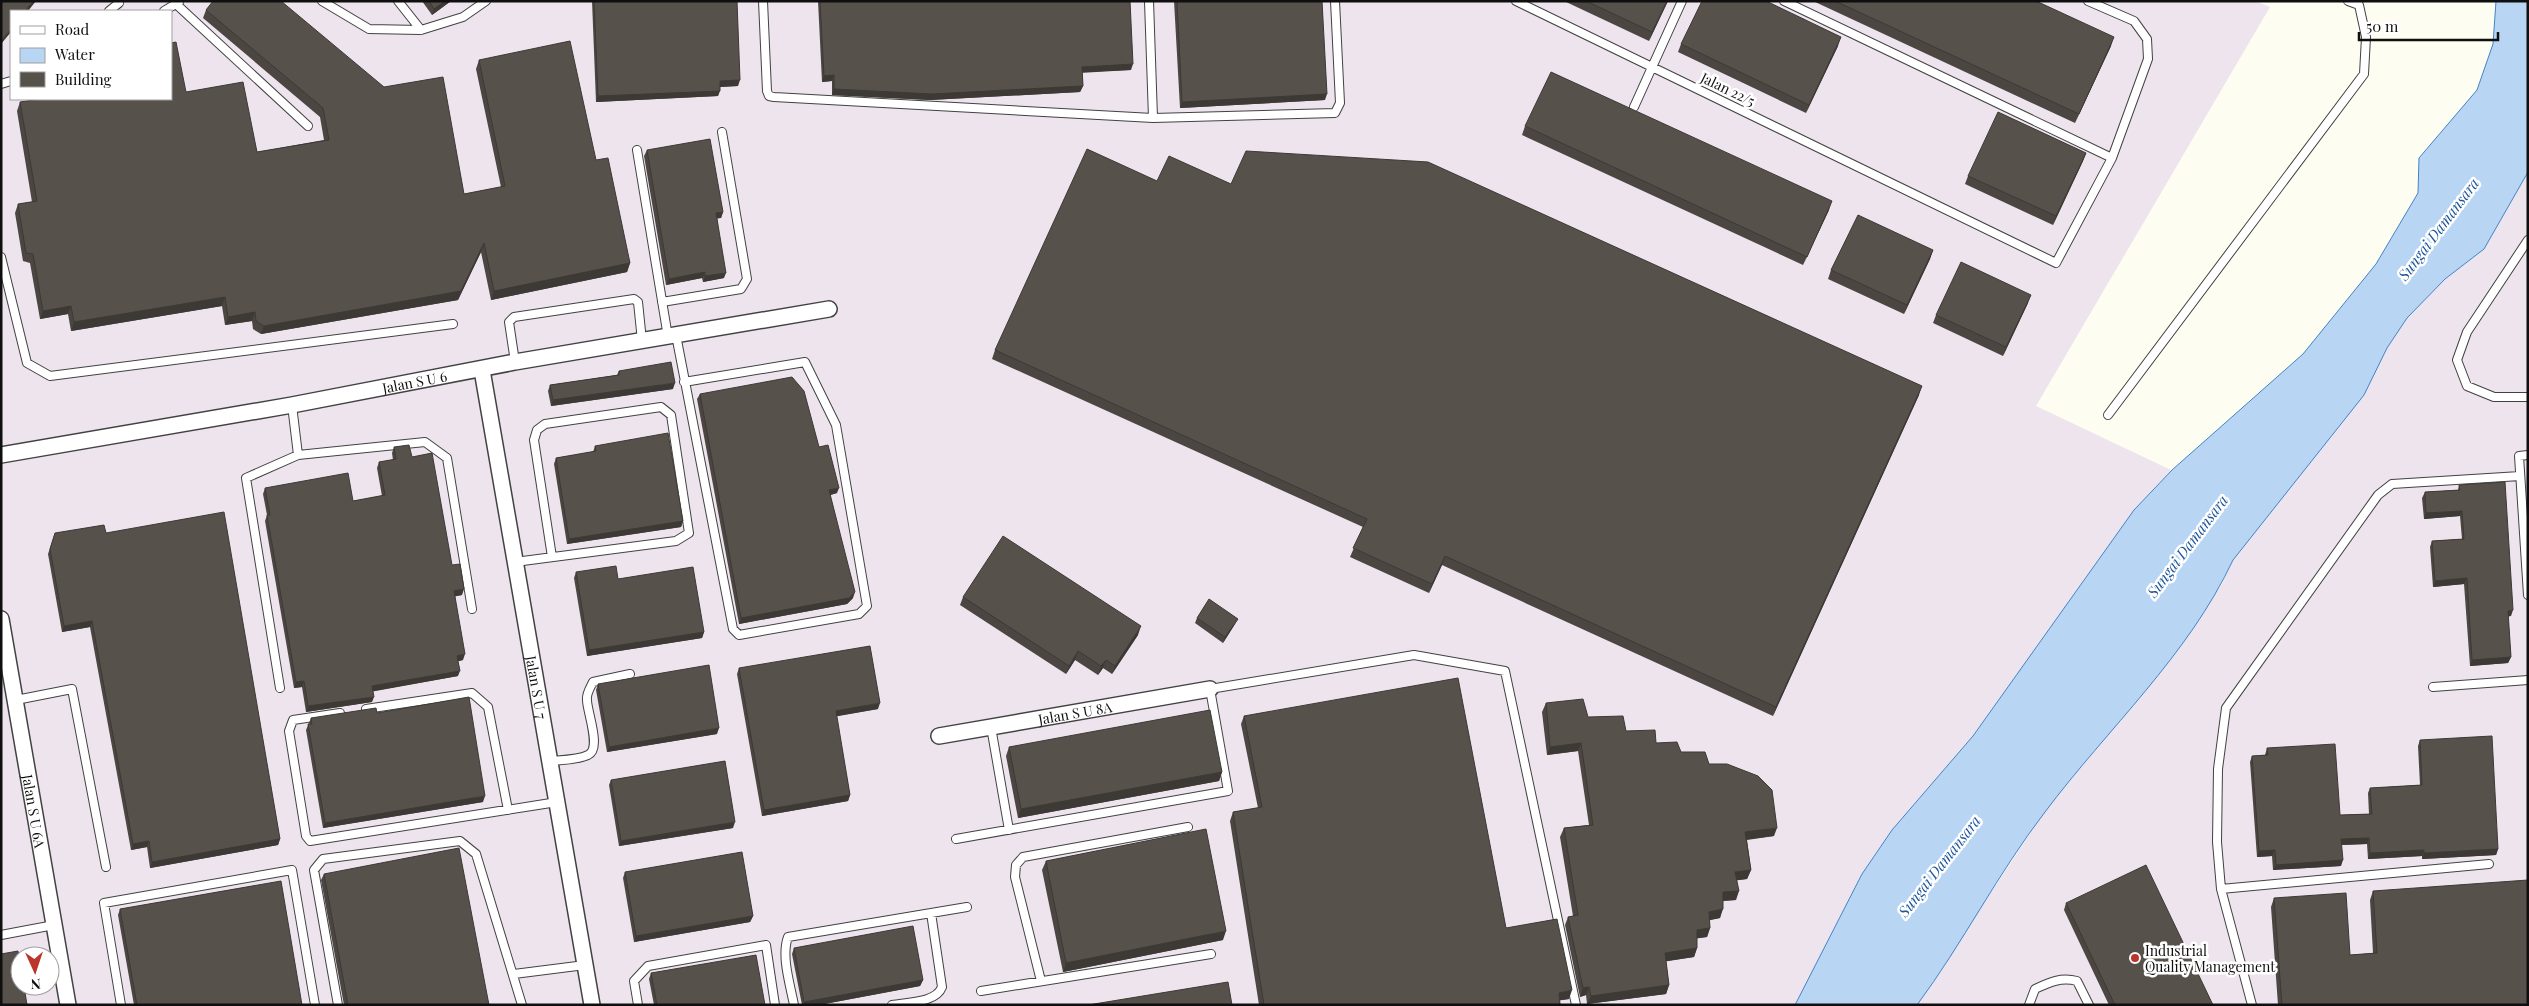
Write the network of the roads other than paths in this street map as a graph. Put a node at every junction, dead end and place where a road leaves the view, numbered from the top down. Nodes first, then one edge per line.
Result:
1 (322, 1) edge
2 (398, 1) edge
3 (486, 1) edge
4 (763, 1) edge
5 (1149, 1) edge
6 (1335, 1) edge
7 (1516, 1) edge
8 (1682, 1) edge
9 (1784, 1) edge
10 (2088, 1) edge
11 (2348, 1) edge
12 (178, 2) edge
13 (119, 3) dead end
14 (110, 10) edge
15 (166, 10) edge
16 (421, 30) junction
17 (1651, 66) junction
18 (1634, 107) dead end
19 (1153, 118) junction
20 (308, 126) dead end
21 (722, 132) dead end
22 (637, 150) dead end
23 (2112, 158) junction
24 (2528, 240) edge
25 (1, 258) edge
26 (662, 302) junction
27 (829, 309) dead end
28 (453, 324) dead end
29 (672, 336) junction
30 (642, 342) junction
31 (515, 362) junction
32 (482, 370) junction
33 (684, 382) junction
34 (2528, 397) edge
35 (292, 405) junction
36 (2108, 415) dead end
37 (1, 455) edge
38 (298, 455) junction
39 (2528, 455) edge
40 (2520, 476) junction
41 (552, 558) junction
42 (515, 562) junction
43 (2528, 595) edge
44 (472, 609) dead end
45 (1, 618) edge
46 (4, 653) edge
47 (630, 674) dead end
48 (2528, 680) edge
49 (2433, 687) dead end
50 (280, 688) dead end
51 (1210, 689) junction
52 (16, 700) junction
53 (359, 710) edge
54 (349, 712) edge
55 (991, 727) junction
56 (939, 736) dead end
57 (550, 762) junction
58 (557, 802) junction
59 (508, 810) junction
60 (1188, 827) dead end
61 (1009, 830) junction
62 (956, 839) dead end
63 (2489, 864) dead end
64 (106, 866) dead end
65 (2221, 890) junction
66 (967, 907) dead end
67 (931, 913) junction
68 (54, 925) junction
69 (1, 935) edge
70 (1211, 954) dead end
71 (585, 965) junction
72 (514, 974) junction
73 (1040, 982) junction
74 (981, 991) dead end
75 (68, 1005) edge
76 (121, 1005) edge
77 (314, 1005) edge
78 (338, 1005) edge
79 (522, 1005) edge
80 (592, 1005) edge
81 (638, 1005) edge
82 (775, 1005) edge
83 (794, 1005) edge
84 (892, 1005) edge
85 (1576, 1005) edge
86 (2029, 1005) edge
87 (2088, 1005) edge
88 (2252, 1005) edge

1 - 16 lane
2 - 16 lane
3 - 16 lane
4 - 19 lane
5 - 19 lane
6 - 19 lane
7 - 17 lane, Jalan 22/5
8 - 17 lane
9 - 23 lane
10 - 23 lane
11 - 36 lane
12 - 15 lane
12 - 20 lane
13 - 14 lane
17 - 18 lane
17 - 23 lane, Jalan 22/5
21 - 26 lane
22 - 26 lane
24 - 34 lane
25 - 28 lane
26 - 29 lane
27 - 29 street, Jalan S U 6
29 - 30 street, Jalan S U 6
29 - 33 lane
30 - 31 street, Jalan S U 6
30 - 31 lane
31 - 32 street, Jalan S U 6
32 - 35 street, Jalan S U 6
32 - 42 street, Jalan S U 7
33 - 33 lane
35 - 37 street, Jalan S U 6
35 - 38 lane
38 - 44 lane
38 - 50 lane
39 - 40 lane
40 - 43 lane
40 - 65 lane
41 - 41 lane
41 - 42 lane
42 - 57 street, Jalan S U 7
45 - 46 street, Jalan S U 6A
46 - 52 street, Jalan S U 6A
47 - 57 lane
48 - 49 lane
51 - 55 street, Jalan S U 8A
51 - 61 lane
51 - 85 lane
52 - 64 lane
52 - 68 street, Jalan S U 6A
53 - 59 lane
54 - 59 lane
55 - 56 street, Jalan S U 8A
55 - 61 lane
57 - 58 street, Jalan S U 7
58 - 59 lane
58 - 71 street, Jalan S U 7
60 - 73 lane
61 - 62 lane
63 - 65 lane
65 - 88 lane
66 - 67 lane
67 - 83 lane
67 - 84 lane
68 - 69 lane
68 - 75 street, Jalan S U 6A
70 - 73 lane
71 - 72 lane
71 - 80 street, Jalan S U 7
72 - 78 lane
72 - 79 lane
73 - 74 lane
76 - 77 lane
81 - 82 lane
86 - 87 lane

